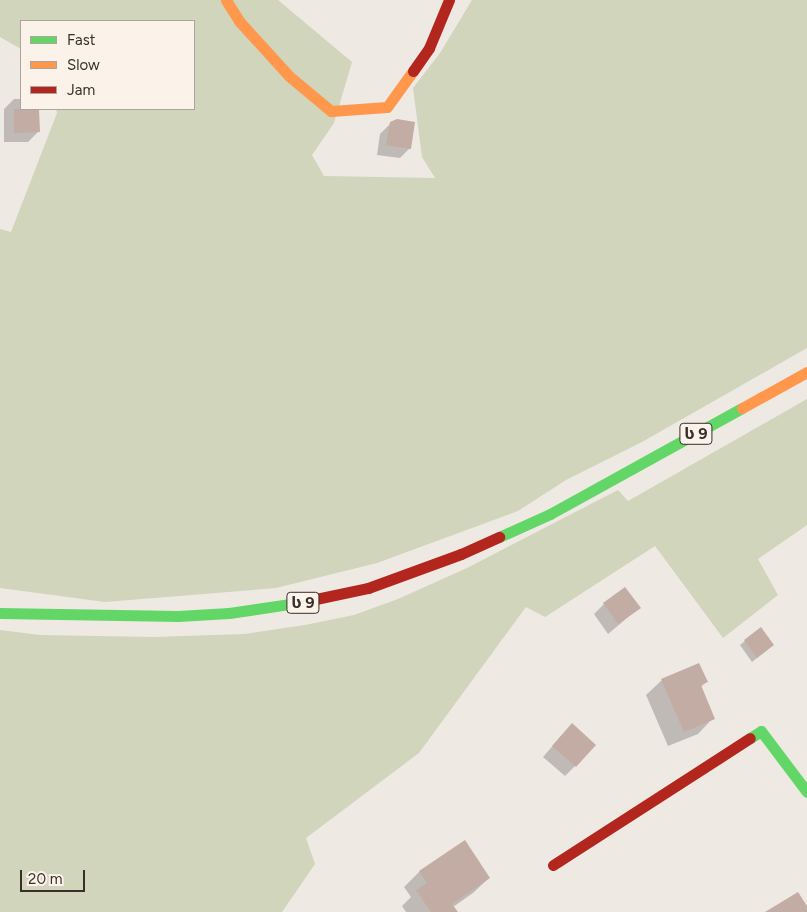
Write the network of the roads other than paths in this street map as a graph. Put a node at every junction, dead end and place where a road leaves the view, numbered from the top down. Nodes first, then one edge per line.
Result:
1 (226, 0) edge
2 (449, 0) edge
3 (807, 372) edge
4 (0, 612) edge
5 (807, 792) edge
6 (553, 865) dead end

1 - 2 main road
3 - 4 main road, ს 9
5 - 6 main road

